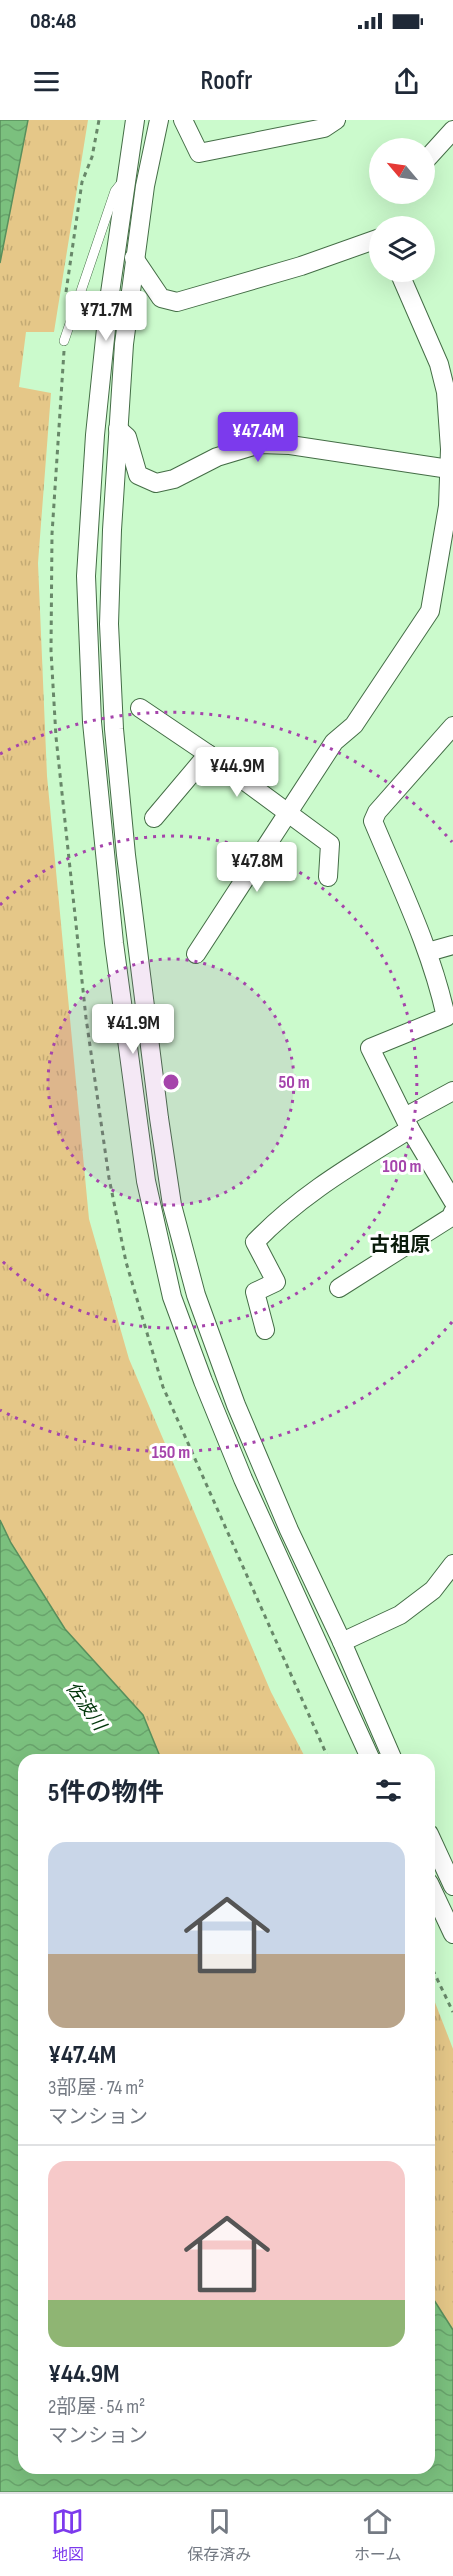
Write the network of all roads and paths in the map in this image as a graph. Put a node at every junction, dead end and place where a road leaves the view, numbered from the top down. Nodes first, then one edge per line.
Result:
1 (135, 120) edge
2 (159, 120) edge
3 (183, 120) edge
4 (336, 120) edge
5 (453, 130) edge
6 (435, 150) edge
7 (125, 179) junction
8 (369, 242) edge
9 (135, 258) junction
10 (403, 282) edge
11 (64, 341) dead end
12 (118, 429) junction
13 (449, 469) junction
14 (451, 507) edge
15 (140, 708) dead end
16 (453, 726) edge
17 (208, 754) junction
18 (288, 813) junction
19 (154, 818) dead end
20 (328, 878) dead end
21 (453, 945) edge
22 (428, 952) junction
23 (196, 954) dead end
24 (453, 1091) edge
25 (407, 1123) junction
26 (452, 1213) edge
27 (339, 1288) dead end
28 (265, 1330) dead end
29 (453, 1564) edge
30 (342, 1642) junction
31 (368, 1754) edge
32 (390, 1754) edge
33 (435, 1847) edge
34 (453, 1886) edge
35 (435, 1896) edge
36 (453, 1934) edge
37 (435, 1974) edge
38 (453, 2012) edge

1 - 7 street
2 - 9 street
3 - 4 street
5 - 6 street
7 - 11 lane
7 - 31 street
8 - 9 street
9 - 12 street
10 - 13 street
12 - 13 street
12 - 30 street
13 - 14 street
14 - 18 street
15 - 17 street
16 - 22 street
17 - 18 street
17 - 19 street
18 - 20 street
18 - 23 street
21 - 22 street
22 - 25 street
24 - 25 street
25 - 26 street
25 - 28 street
26 - 27 street
29 - 30 street
30 - 32 street
33 - 34 street
35 - 36 street
37 - 38 path

